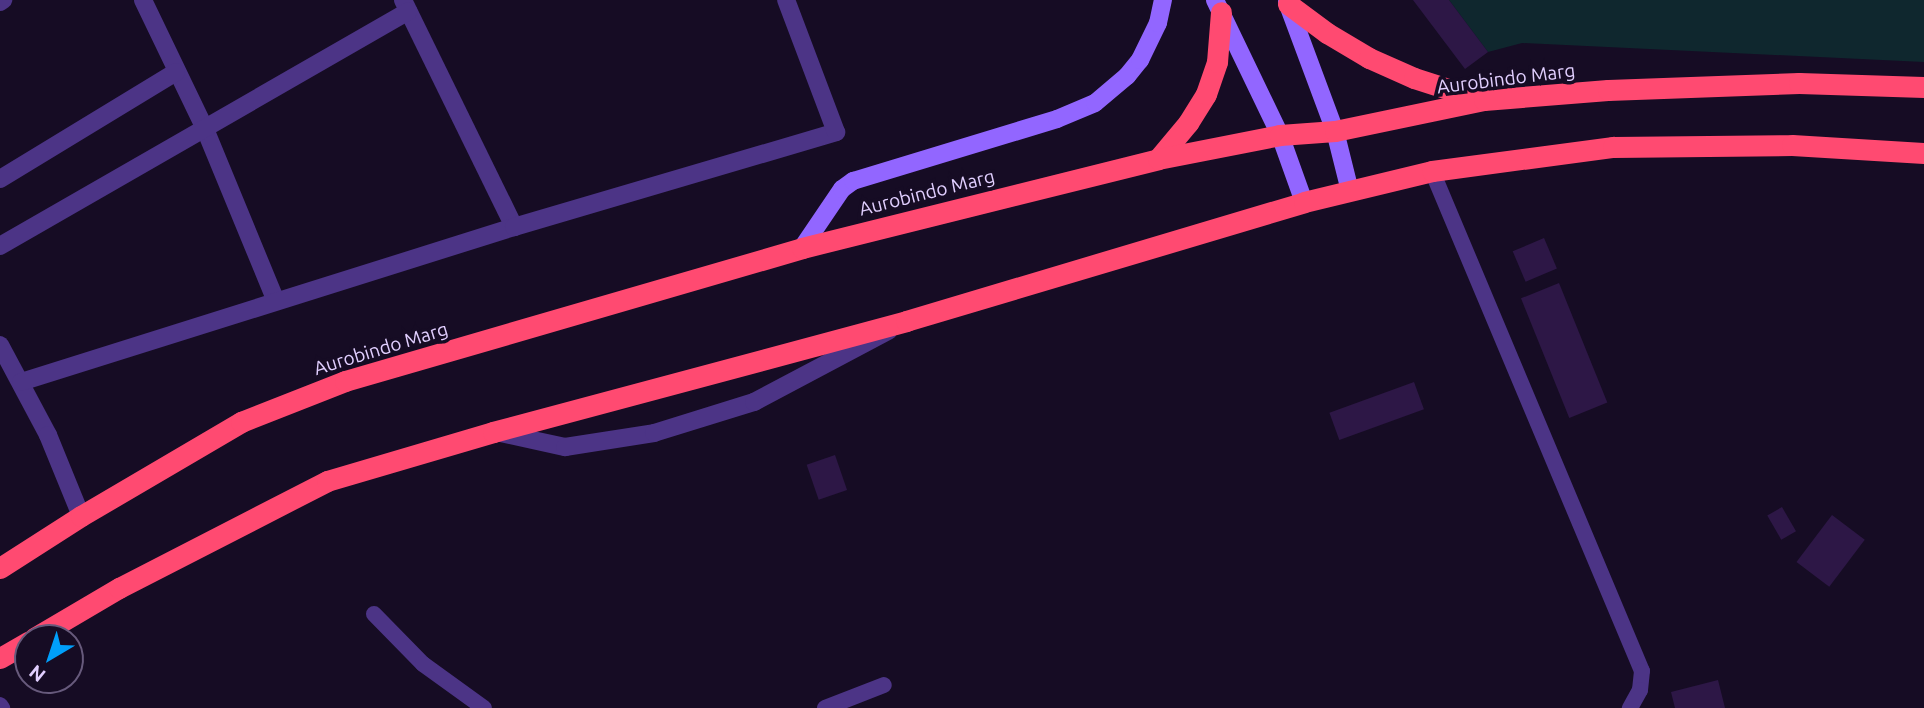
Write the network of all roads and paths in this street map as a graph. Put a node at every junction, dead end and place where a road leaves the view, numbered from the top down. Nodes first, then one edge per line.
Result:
1 (143, 0) edge
2 (786, 0) edge
3 (1163, 0) edge
4 (1287, 2) edge
5 (405, 5) edge
6 (1218, 6) edge
7 (176, 72) junction
8 (1924, 87) edge
9 (1484, 100) junction
10 (205, 129) junction
11 (1335, 131) junction
12 (1280, 135) junction
13 (1924, 153) edge
14 (1158, 159) junction
15 (1432, 171) junction
16 (0, 179) edge
17 (1350, 191) junction
18 (1304, 202) junction
19 (514, 227) junction
20 (0, 246) edge
21 (802, 248) junction
22 (276, 301) junction
23 (906, 321) junction
24 (0, 345) edge
25 (21, 382) junction
26 (494, 432) junction
27 (81, 516) junction
28 (0, 568) edge
29 (374, 614) dead end
30 (58, 624) edge
31 (884, 685) dead end
32 (484, 708) edge
33 (825, 708) edge
34 (1630, 708) edge

1 - 7 street
2 - 19 street
3 - 21 main road
4 - 9 highway
4 - 11 main road
5 - 10 street
5 - 19 street
6 - 12 main road
6 - 14 highway
7 - 10 street
7 - 16 street
8 - 9 highway, Aurobindo Marg
9 - 11 highway, Aurobindo Marg
10 - 20 street
10 - 22 street
11 - 12 highway, Aurobindo Marg
11 - 17 main road
12 - 14 highway, Aurobindo Marg
12 - 18 main road
13 - 15 highway
14 - 21 highway, Aurobindo Marg
15 - 17 highway
15 - 34 lane
17 - 18 highway
18 - 23 highway
19 - 22 street
21 - 27 highway, Aurobindo Marg
22 - 25 street
23 - 26 highway
23 - 26 street
24 - 25 street
25 - 27 street
26 - 30 highway
27 - 28 highway, Aurobindo Marg
29 - 32 lane
31 - 33 lane

